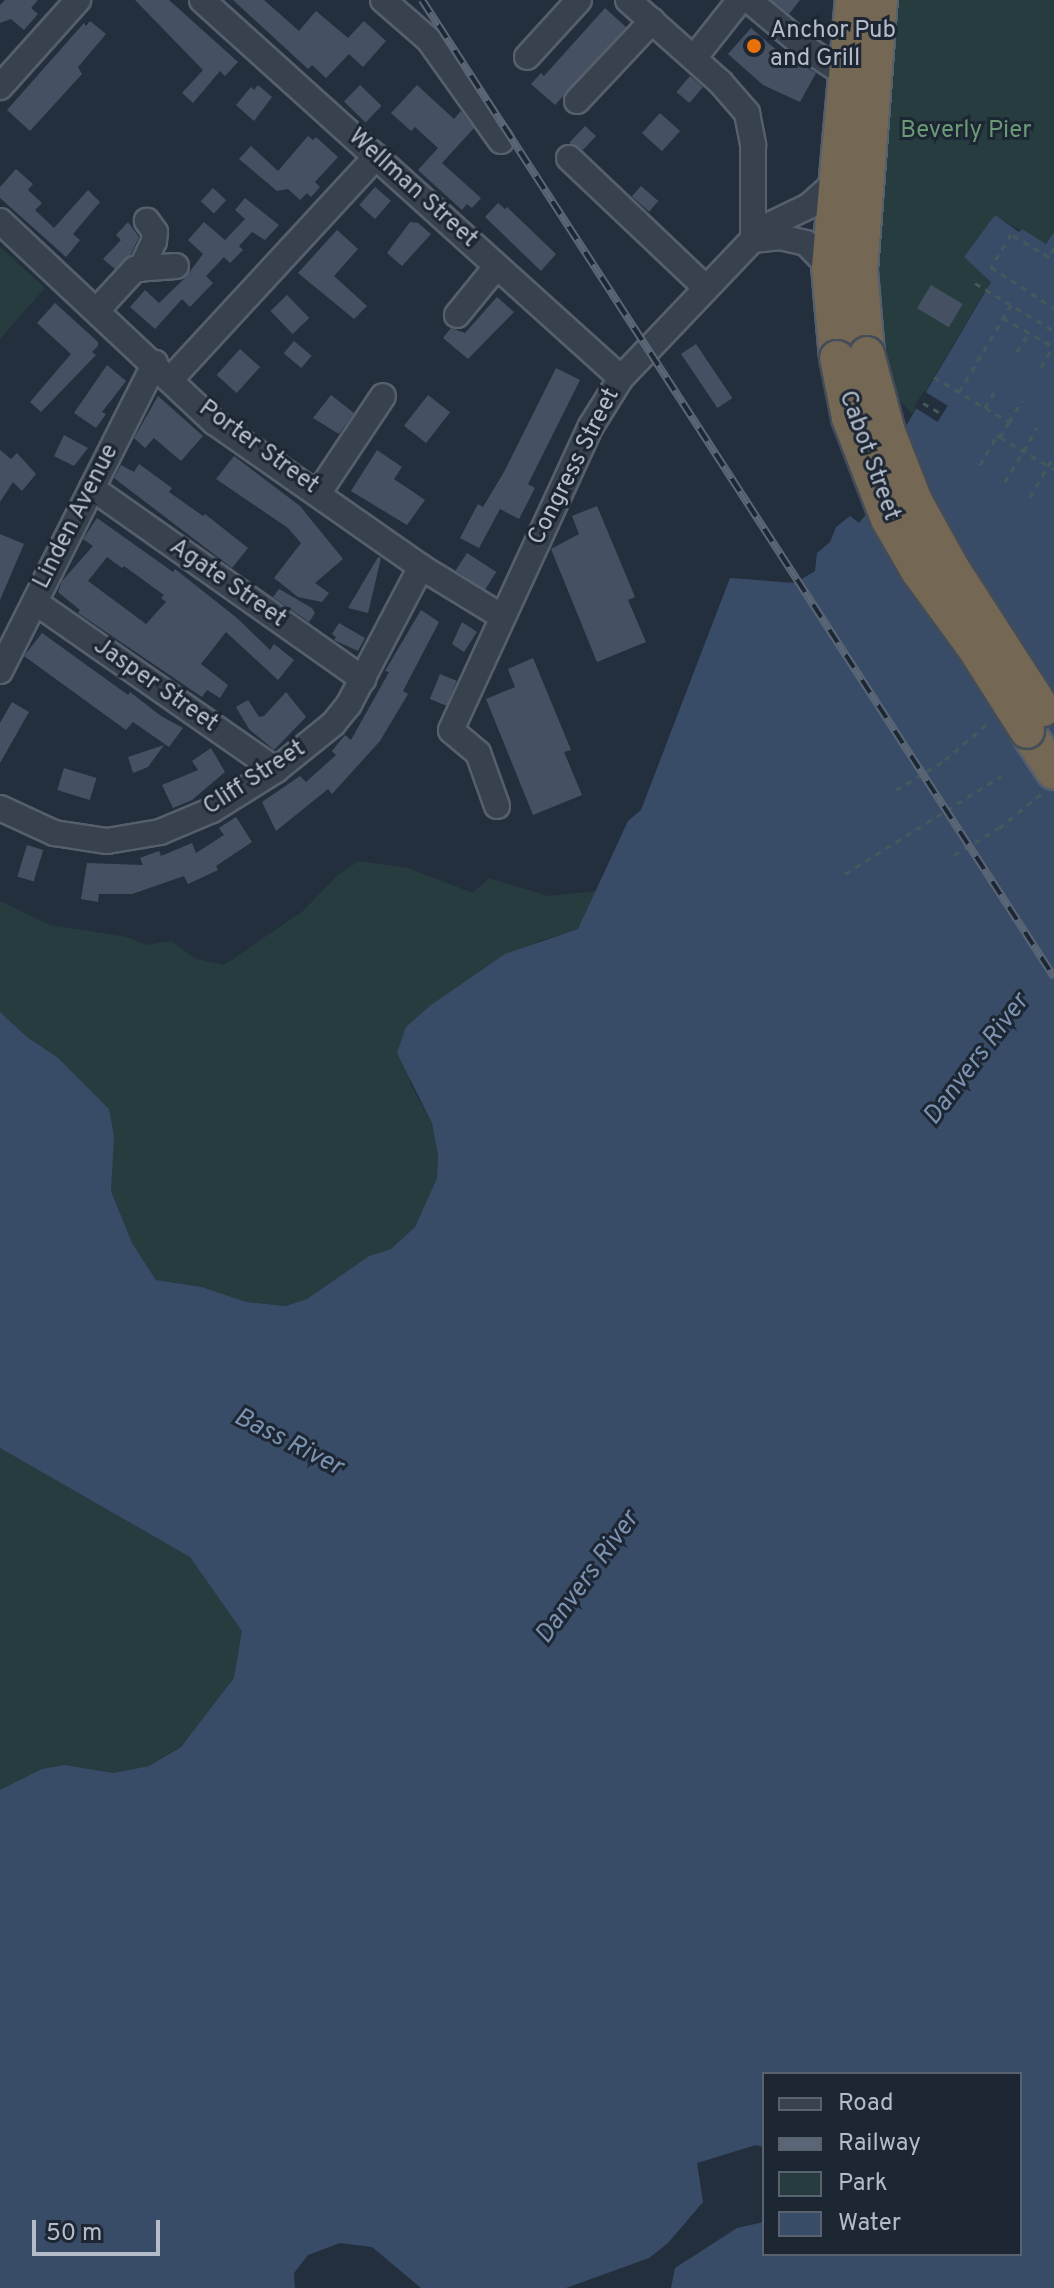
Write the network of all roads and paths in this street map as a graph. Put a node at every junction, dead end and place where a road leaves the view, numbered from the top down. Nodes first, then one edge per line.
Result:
1 (78, 0) edge
2 (202, 0) edge
3 (383, 0) edge
4 (579, 0) edge
5 (628, 0) edge
6 (740, 0) edge
7 (749, 0) edge
8 (853, 0) edge
9 (880, 0) edge
10 (652, 21) junction
11 (527, 57) dead end
12 (694, 58) junction
13 (848, 76) junction
14 (0, 87) edge
15 (577, 101) dead end
16 (501, 141) dead end
17 (376, 157) junction
18 (569, 158) dead end
19 (836, 182) junction
20 (0, 221) edge
21 (147, 221) dead end
22 (753, 240) junction
23 (1054, 248) edge
24 (176, 266) dead end
25 (497, 266) junction
26 (829, 267) junction
27 (141, 269) junction
28 (975, 283) dead end
29 (706, 288) junction
30 (1011, 305) junction
31 (1054, 308) edge
32 (97, 310) junction
33 (457, 315) dead end
34 (1003, 318) junction
35 (1054, 331) edge
36 (1029, 333) junction
37 (1053, 347) edge
38 (1017, 352) dead end
39 (852, 356) junction
40 (1041, 367) dead end
41 (162, 372) junction
42 (934, 377) dead end
43 (621, 378) junction
44 (997, 387) dead end
45 (959, 392) junction
46 (383, 396) dead end
47 (1022, 401) dead end
48 (923, 403) dead end
49 (985, 408) junction
50 (942, 414) dead end
51 (1009, 422) junction
52 (1037, 428) dead end
53 (1000, 437) junction
54 (1024, 451) junction
55 (1054, 456) edge
56 (980, 465) dead end
57 (1048, 466) junction
58 (1054, 469) edge
59 (1005, 482) dead end
60 (92, 488) junction
61 (319, 492) junction
62 (1030, 497) dead end
63 (421, 567) junction
64 (35, 602) junction
65 (501, 616) junction
66 (0, 671) edge
67 (363, 679) junction
68 (993, 719) dead end
69 (1041, 722) edge
70 (276, 770) junction
71 (1001, 776) dead end
72 (1048, 782) edge
73 (896, 790) dead end
74 (497, 806) dead end
75 (0, 808) edge
76 (954, 855) dead end
77 (845, 874) dead end

1 - 14 street
2 - 17 street, Wellman Street
3 - 16 street
4 - 11 street
5 - 10 street
6 - 12 street
7 - 13 street
8 - 13 highway, Cabot Street
9 - 39 highway, Cabot Street
10 - 12 street
10 - 15 street
12 - 22 street
13 - 19 highway, Cabot Street
17 - 25 street, Wellman Street
17 - 41 street, Linden Avenue
18 - 29 street
19 - 22 street, Congress Street
19 - 26 highway, Cabot Street
20 - 32 street, Porter Street
21 - 27 street
22 - 26 street
22 - 29 street, Congress Street
23 - 31 path
24 - 27 street
25 - 33 street
25 - 43 street, Wellman Street
26 - 39 highway, Cabot Street
27 - 32 street
28 - 30 path
29 - 43 street, Congress Street
30 - 34 path
30 - 35 path
32 - 41 street, Porter Street
34 - 36 path
34 - 45 path
36 - 37 path
36 - 38 path
37 - 40 path
39 - 69 highway, Cabot Street, bridge
41 - 60 street, Linden Avenue
41 - 61 street, Porter Street
42 - 45 path
43 - 65 street, Congress Street
44 - 49 path
45 - 49 path
46 - 61 street
47 - 51 path
48 - 50 path
49 - 51 path
51 - 53 path
52 - 54 path
53 - 54 path
53 - 56 path
54 - 57 path
54 - 59 path
55 - 57 path
57 - 58 path
57 - 62 path
60 - 64 street, Linden Avenue
60 - 67 street, Agate Street
61 - 63 street, Porter Street
63 - 65 street, Porter Street
63 - 67 street, Cliff Street
64 - 66 street, Linden Avenue
64 - 70 street, Jasper Street
65 - 74 street, Congress Street
67 - 70 street, Cliff Street
68 - 73 path
69 - 72 highway, Cabot Street
70 - 75 street, Cliff Street
71 - 77 path
72 - 76 path

